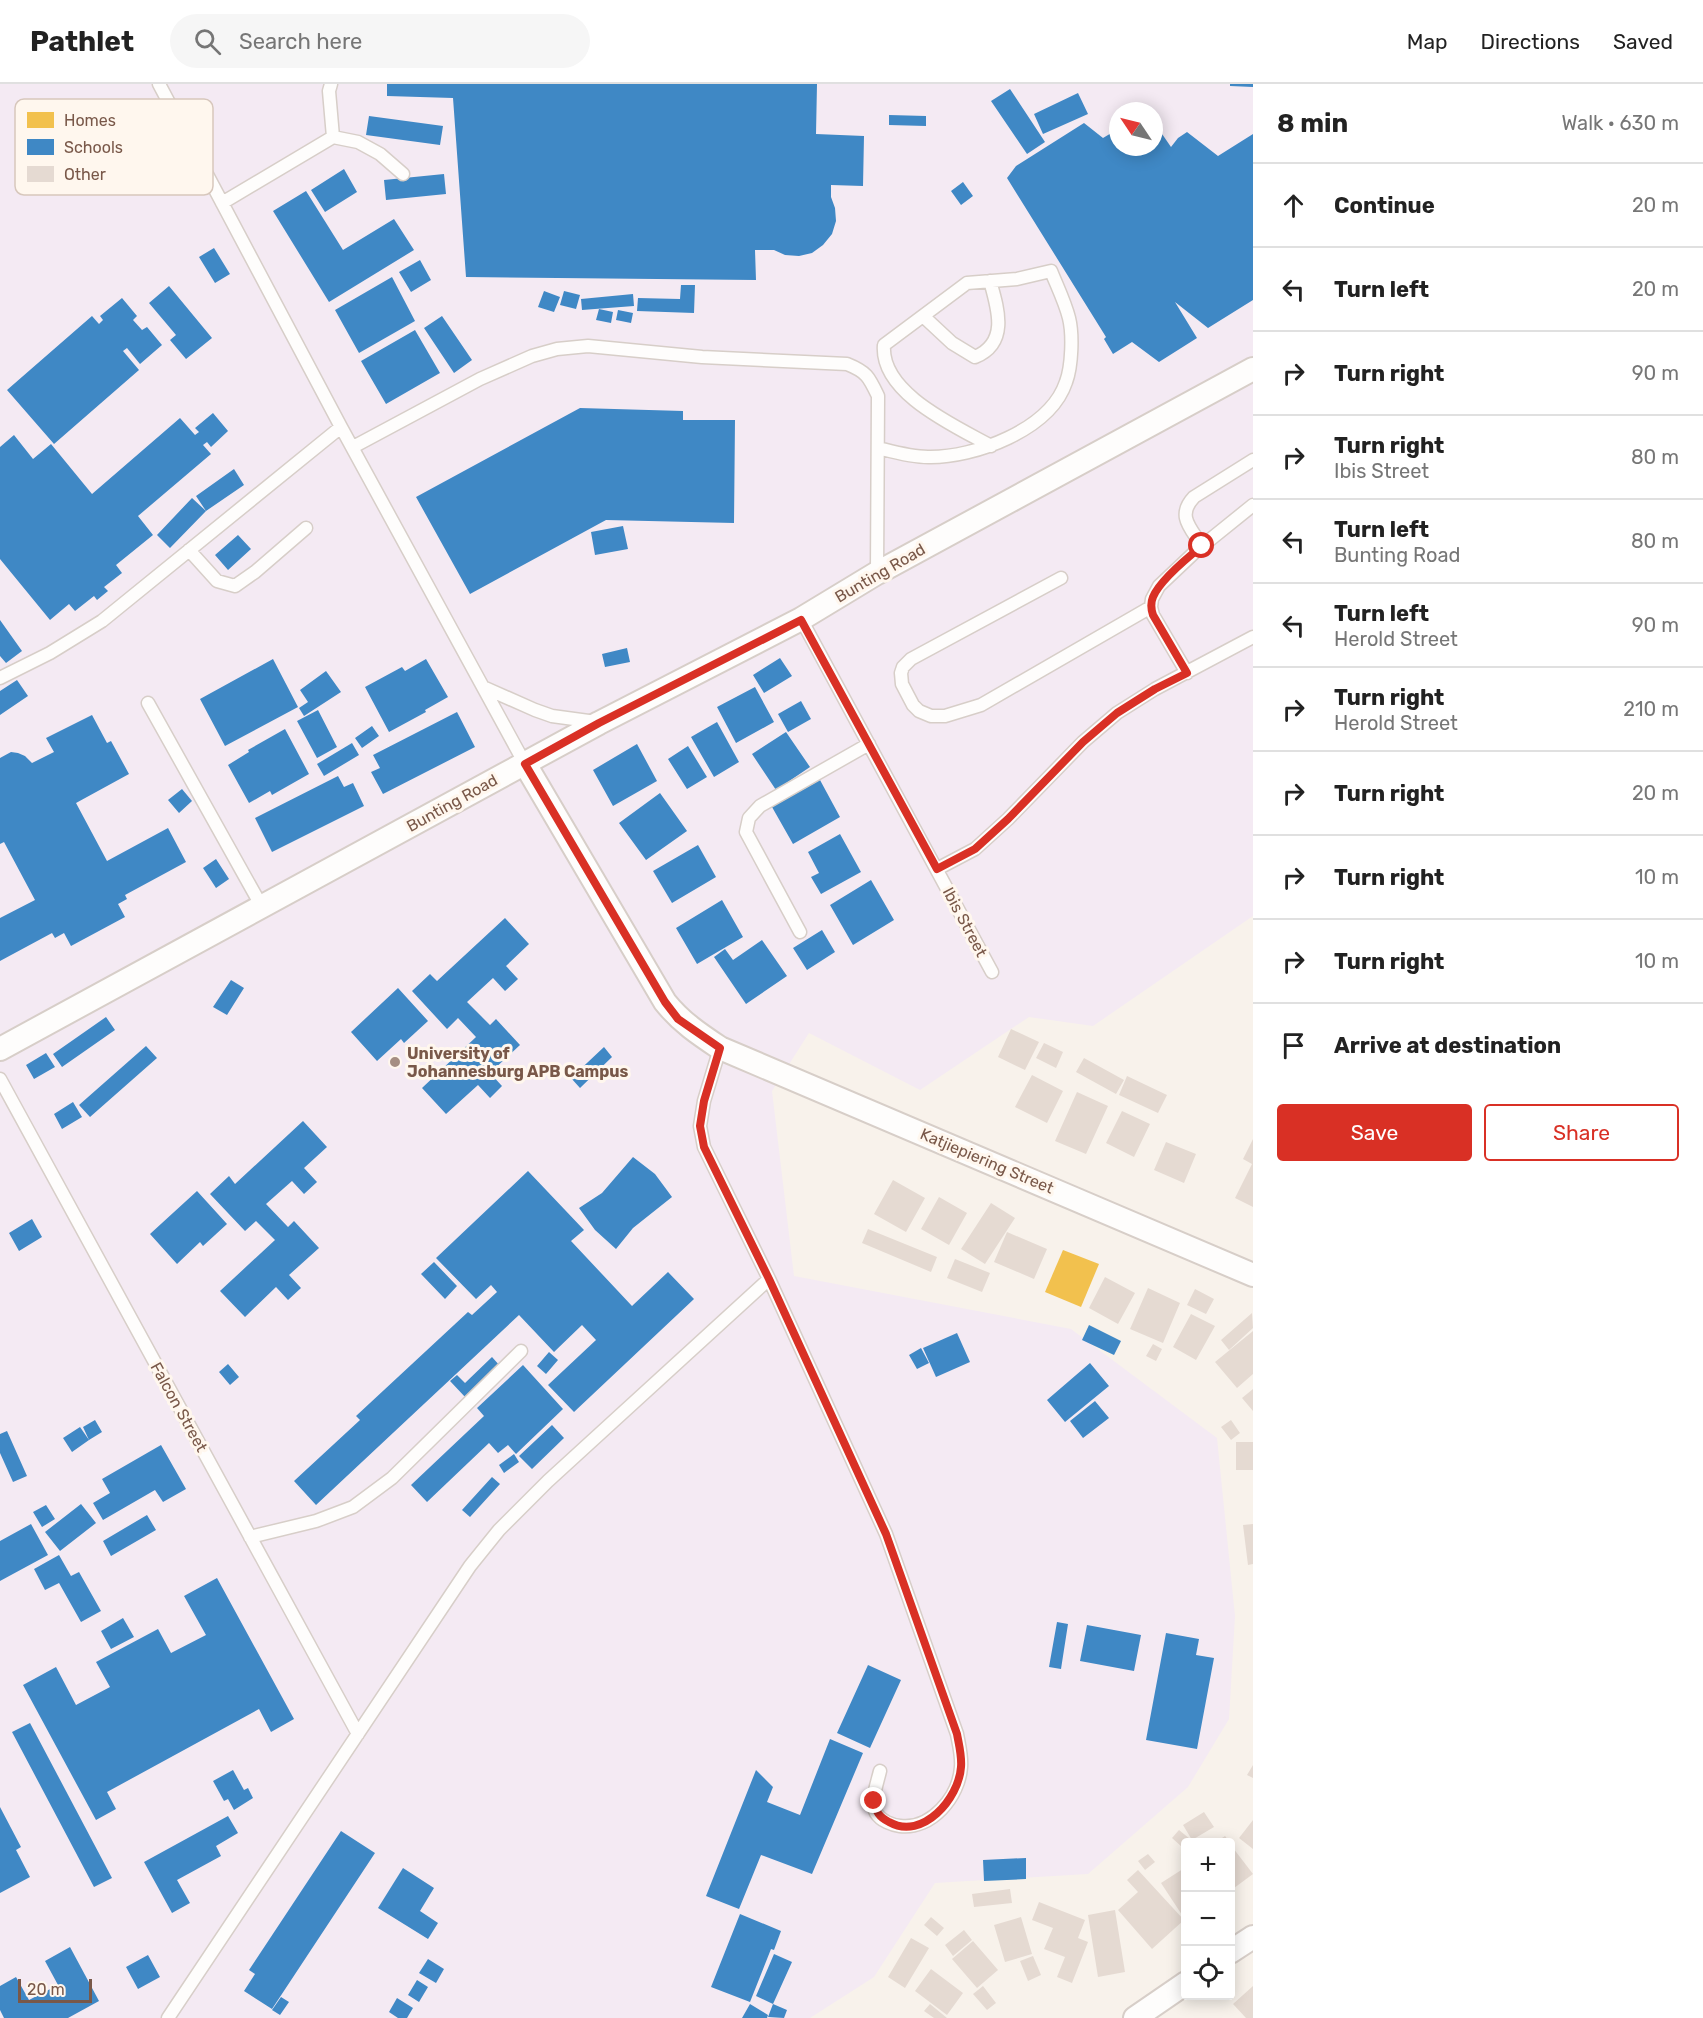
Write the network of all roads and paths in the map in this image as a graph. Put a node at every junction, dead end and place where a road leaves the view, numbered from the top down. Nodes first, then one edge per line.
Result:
1 (159, 84) edge
2 (331, 84) edge
3 (167, 99) edge
4 (333, 137) junction
5 (404, 174) dead end
6 (213, 186) edge
7 (222, 203) junction
8 (990, 281) junction
9 (923, 316) junction
10 (1253, 369) edge
11 (341, 426) junction
12 (991, 446) junction
13 (353, 447) junction
14 (878, 448) junction
15 (1253, 460) edge
16 (1253, 505) edge
17 (306, 528) dead end
18 (1202, 546) junction
19 (189, 550) junction
20 (877, 573) junction
21 (1061, 578) dead end
22 (1151, 608) junction
23 (801, 620) junction
24 (1253, 637) edge
25 (1187, 673) junction
26 (2, 674) edge
27 (483, 687) junction
28 (148, 703) dead end
29 (599, 723) junction
30 (869, 744) junction
31 (525, 764) junction
32 (937, 869) junction
33 (262, 907) junction
34 (800, 932) dead end
35 (992, 972) dead end
36 (720, 1048) junction
37 (0, 1049) edge
38 (0, 1078) edge
39 (1253, 1275) edge
40 (769, 1279) junction
41 (520, 1351) dead end
42 (250, 1537) junction
43 (358, 1734) junction
44 (880, 1771) dead end
45 (1253, 1937) edge
46 (1235, 1949) edge
47 (1181, 1986) edge
48 (168, 2018) edge
49 (1135, 2018) edge

1 - 3 lane
2 - 4 lane
4 - 5 lane
4 - 7 lane
6 - 7 lane
7 - 11 lane
8 - 9 lane
8 - 9 lane
8 - 12 lane
9 - 12 lane
10 - 20 street, Bunting Road
11 - 13 lane
11 - 19 lane
12 - 14 lane
13 - 14 lane
13 - 27 lane
14 - 20 lane
15 - 18 lane
16 - 18 lane
17 - 19 lane
18 - 22 lane
19 - 26 lane
20 - 23 street, Bunting Road
21 - 22 lane
22 - 25 lane
23 - 29 street, Bunting Road
23 - 30 lane, Ibis Street
24 - 25 lane
25 - 32 lane
27 - 29 lane
27 - 31 lane
28 - 33 lane
29 - 31 street, Bunting Road
30 - 32 lane, Ibis Street
30 - 34 lane
31 - 33 street, Bunting Road
31 - 36 street, Katjiepiering Street
32 - 35 lane, Ibis Street
33 - 37 street, Bunting Road
36 - 39 street, Katjiepiering Street
36 - 40 lane
38 - 42 lane, Falcon Street
40 - 43 lane
40 - 44 lane
41 - 42 lane
42 - 43 lane, Falcon Street
43 - 48 lane
45 - 46 street
47 - 49 street

